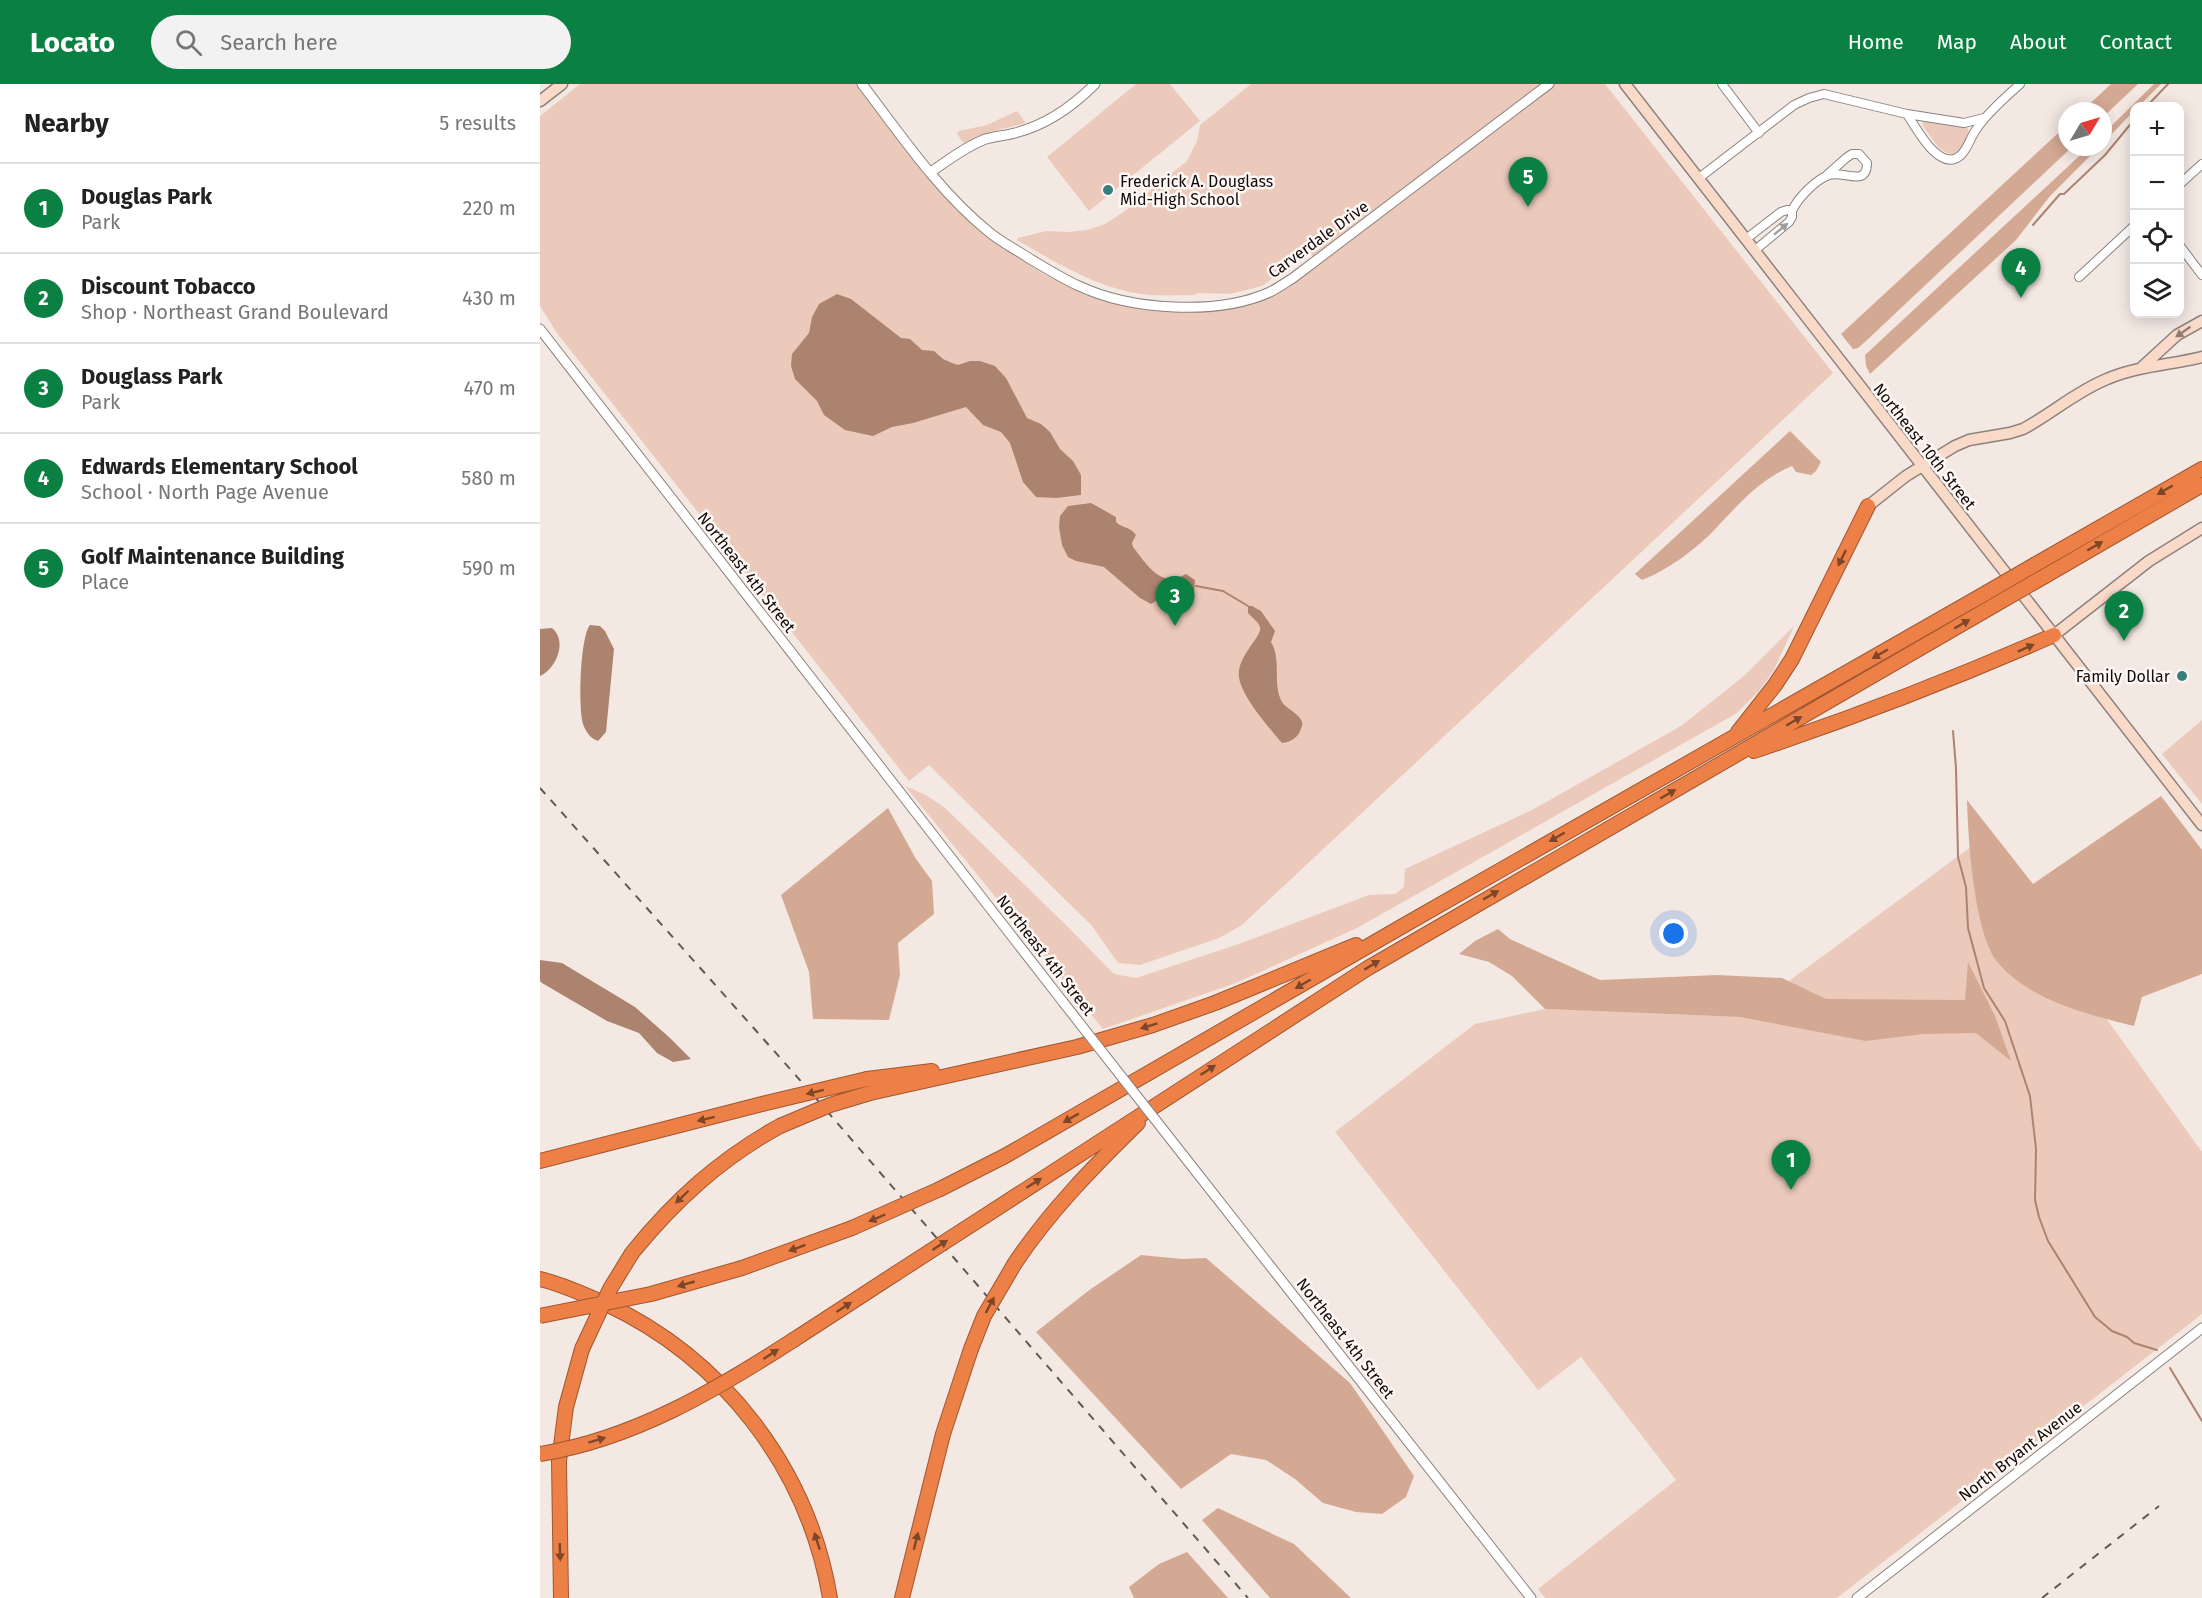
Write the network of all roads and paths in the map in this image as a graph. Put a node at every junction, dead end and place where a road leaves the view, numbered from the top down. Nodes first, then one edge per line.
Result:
1 (562, 84) edge
2 (862, 84) edge
3 (1095, 84) edge
4 (1549, 84) edge
5 (1625, 84) edge
6 (1722, 84) edge
7 (2020, 84) edge
8 (540, 101) edge
9 (1907, 114) junction
10 (1984, 118) junction
11 (1759, 133) junction
12 (2202, 164) edge
13 (931, 172) junction
14 (1827, 175) junction
15 (1699, 178) junction
16 (2184, 180) edge
17 (1792, 211) junction
18 (2130, 230) edge
19 (1746, 239) junction
20 (1754, 250) junction
21 (2184, 251) edge
22 (2202, 275) edge
23 (2079, 277) dead end
24 (2202, 321) edge
25 (540, 329) edge
26 (2202, 357) edge
27 (2141, 368) junction
28 (1922, 466) junction
29 (2202, 469) edge
30 (2202, 484) edge
31 (1868, 506) joint
32 (2202, 528) edge
33 (2054, 635) junction
34 (1734, 736) junction
35 (1725, 761) junction
36 (2202, 825) edge
37 (1408, 923) junction
38 (868, 1086) junction
39 (1159, 1102) junction
40 (540, 1161) edge
41 (540, 1279) edge
42 (540, 1316) edge
43 (2202, 1328) edge
44 (540, 1454) edge
45 (561, 1598) edge
46 (830, 1598) edge
47 (902, 1598) edge
48 (1531, 1598) edge
49 (1857, 1598) edge

1 - 8 main road
2 - 13 street, Carverdale Drive
3 - 13 street
4 - 13 street, Carverdale Drive
5 - 15 main road, Northeast 10th Street
6 - 11 street
7 - 10 street
9 - 10 street
9 - 10 street
9 - 11 street
11 - 15 street
12 - 16 street
14 - 14 street
14 - 17 street
15 - 19 main road, Northeast 10th Street
17 - 19 street
20 -> 17 street
18 - 23 street
19 - 20 main road, Northeast 10th Street
20 - 28 main road, Northeast 10th Street
21 - 22 street
24 -> 27 main road
25 - 48 street, Northeast 4th Street, bridge
26 - 27 main road
27 - 28 main road
28 - 31 main road
28 - 33 main road, Northeast 10th Street
29 -> 34 highway, bridge
35 -> 30 highway, bridge
31 -> 34 highway
32 - 33 main road
35 -> 33 highway
33 - 36 main road, Northeast 10th Street
34 -> 37 highway
39 -> 35 highway
37 -> 38 highway
37 -> 42 highway, bridge
38 -> 40 highway, bridge
38 -> 45 highway, bridge
44 -> 39 highway, bridge
47 -> 39 highway, bridge
46 -> 41 highway
43 - 49 street, North Bryant Avenue

